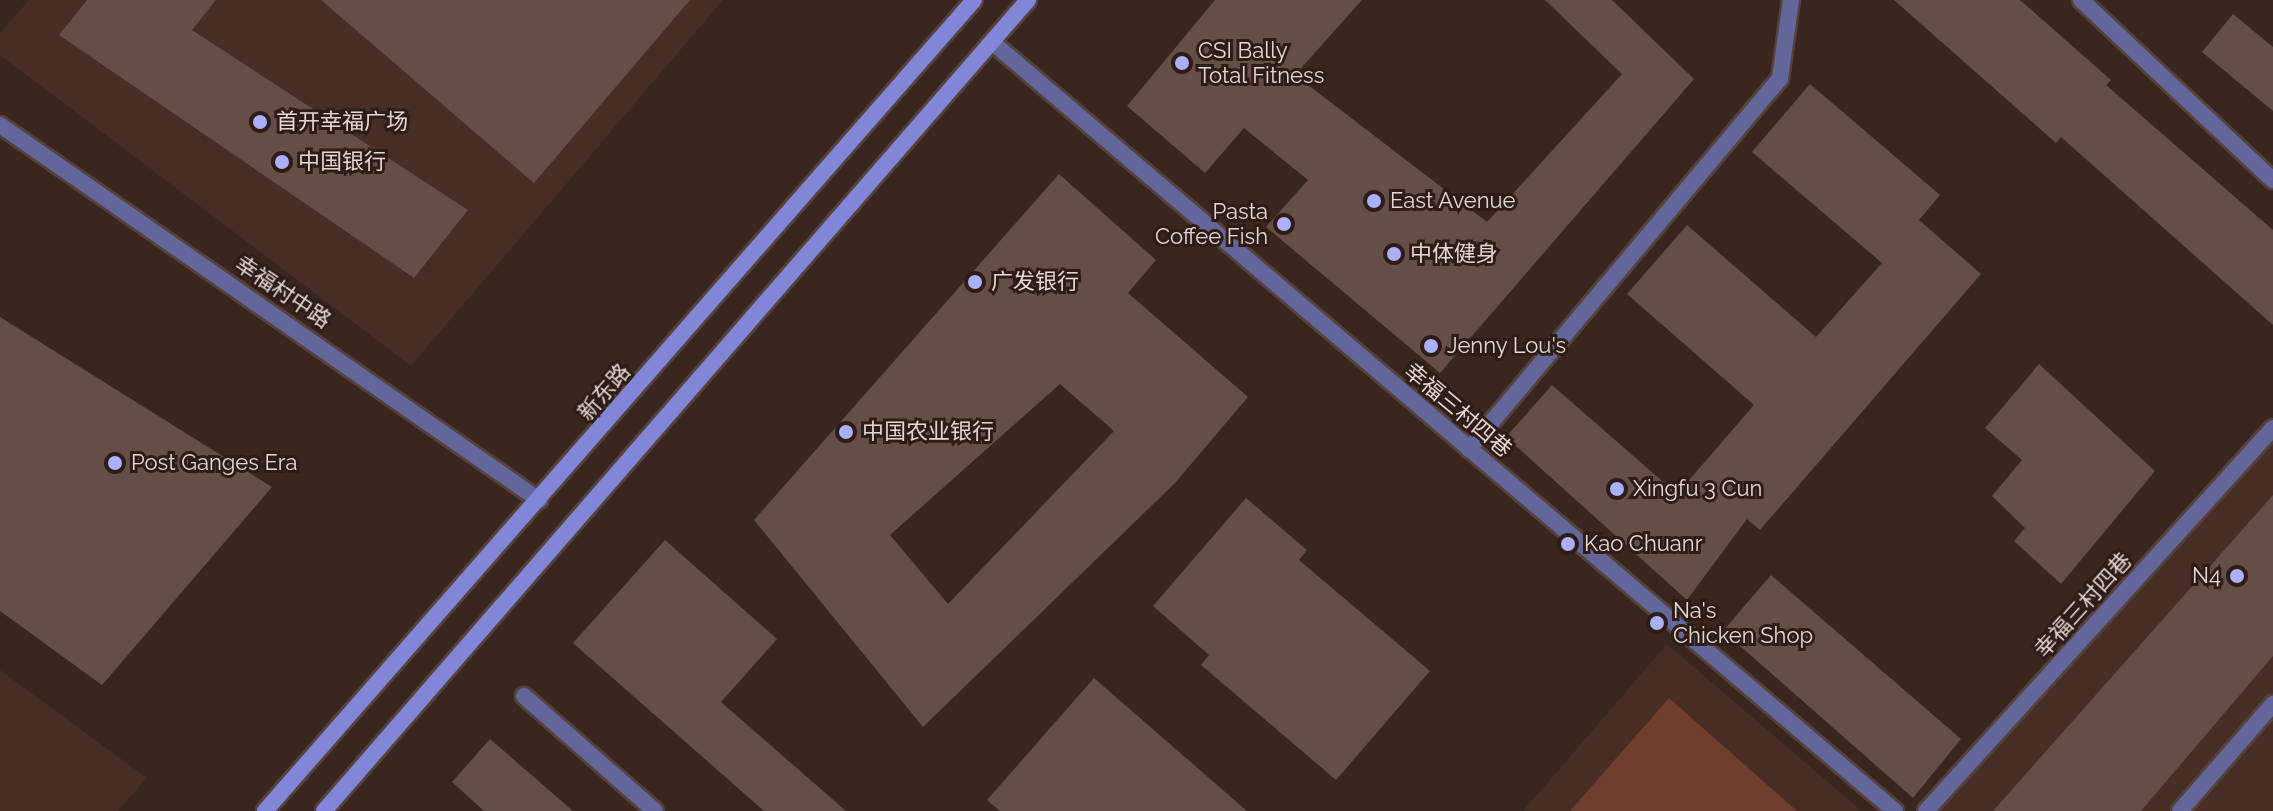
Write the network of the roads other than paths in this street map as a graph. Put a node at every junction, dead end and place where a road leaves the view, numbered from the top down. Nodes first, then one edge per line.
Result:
1 (974, 0) edge
2 (1028, 0) edge
3 (1791, 0) edge
4 (2081, 0) edge
5 (992, 42) junction
6 (0, 125) edge
7 (2273, 180) edge
8 (2270, 438) edge
9 (1469, 449) junction
10 (539, 500) junction
11 (524, 696) dead end
12 (2273, 704) edge
13 (330, 809) edge
14 (265, 811) edge
15 (655, 811) edge
16 (1895, 811) edge
17 (1926, 811) edge
18 (2180, 811) edge

1 - 10 main road, 新东路
2 - 5 main road
3 - 9 street
4 - 7 street
5 - 9 street, 幸福三村四巷
5 - 13 main road
6 - 10 street, 幸福村中路
8 - 17 street, 幸福三村四巷
9 - 16 street, 幸福三村四巷
10 - 14 main road, 新东路
11 - 15 street
12 - 18 street

